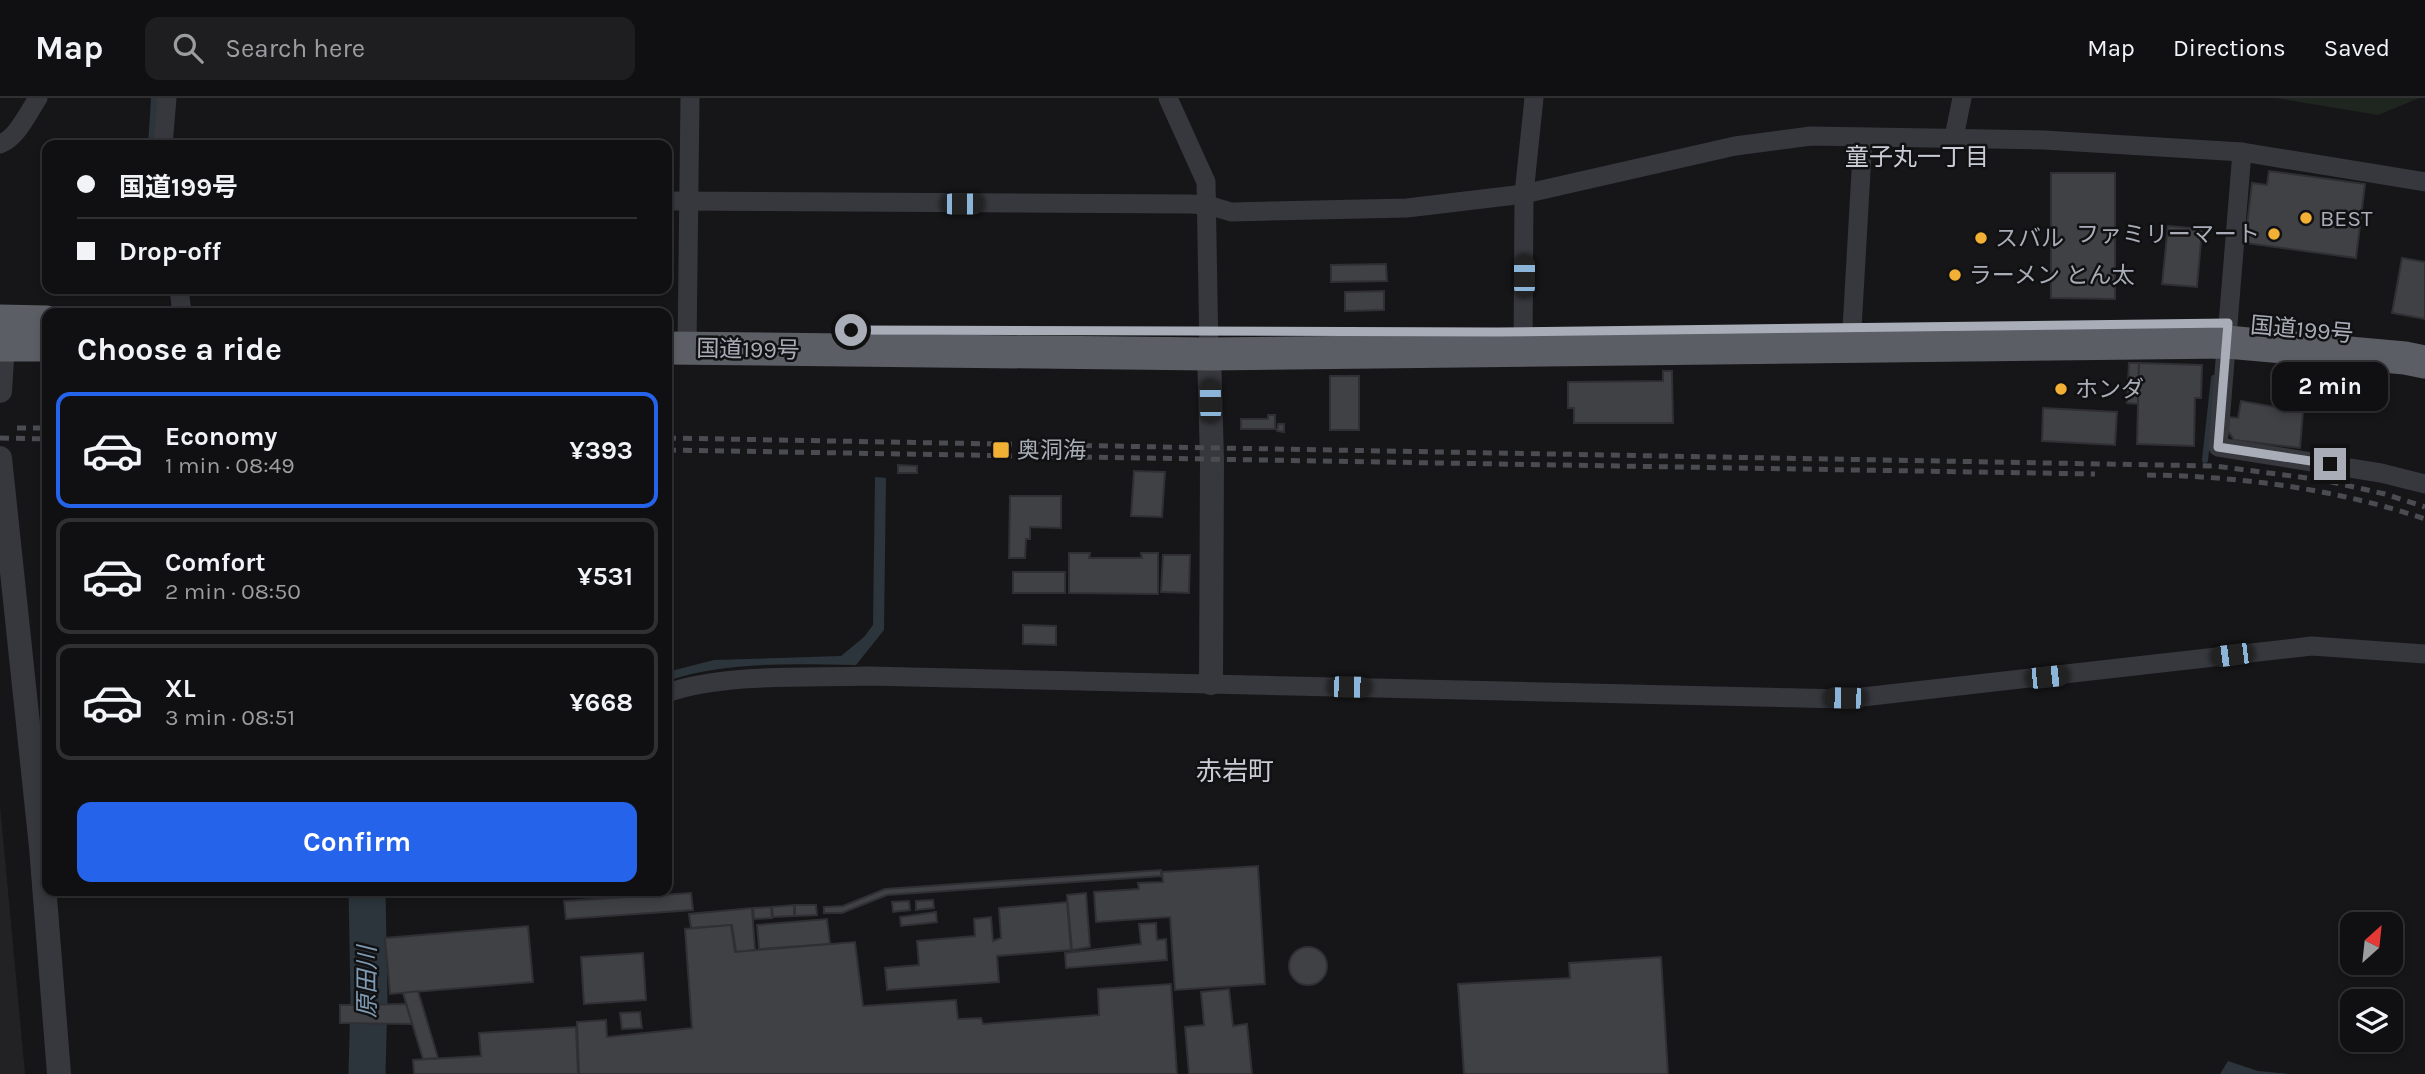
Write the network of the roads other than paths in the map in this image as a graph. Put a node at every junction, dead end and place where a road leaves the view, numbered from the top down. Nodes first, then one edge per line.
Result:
1 (38, 98) edge
2 (167, 98) edge
3 (690, 98) edge
4 (1168, 98) edge
5 (1534, 98) edge
6 (1962, 98) edge
7 (1863, 137) junction
8 (1954, 137) junction
9 (163, 140) edge
10 (0, 144) edge
11 (2242, 152) junction
12 (2425, 182) edge
13 (1524, 194) junction
14 (672, 201) edge
15 (688, 201) junction
16 (1208, 205) junction
17 (42, 323) edge
18 (2, 333) edge
19 (2228, 333) junction
20 (1852, 337) junction
21 (677, 339) edge
22 (1523, 342) junction
23 (1209, 343) junction
24 (2425, 343) edge
25 (42, 344) edge
26 (2425, 362) edge
27 (0, 391) edge
28 (0, 458) edge
29 (2425, 484) edge
30 (2425, 654) edge
31 (1211, 683) junction
32 (672, 691) edge
33 (42, 829) edge
34 (47, 896) edge
35 (59, 1074) edge

1 - 10 street
2 - 9 street
3 - 15 street
4 - 16 street
5 - 13 street
6 - 8 street
7 - 8 street
7 - 13 street
7 - 20 street
8 - 11 street
11 - 12 street
11 - 19 street
13 - 16 street
13 - 22 street
14 - 15 street
15 - 16 street
15 - 21 street
16 - 23 street
17 - 18 highway
18 - 25 highway
18 - 27 street
19 - 20 highway, 国道199号
19 - 24 highway, 国道199号
19 - 26 highway, 国道199号
19 - 29 street
20 - 22 highway, 国道199号
21 - 23 highway, 国道199号
22 - 23 highway, 国道199号
23 - 31 street
28 - 33 street
30 - 31 street
31 - 32 street
34 - 35 street

